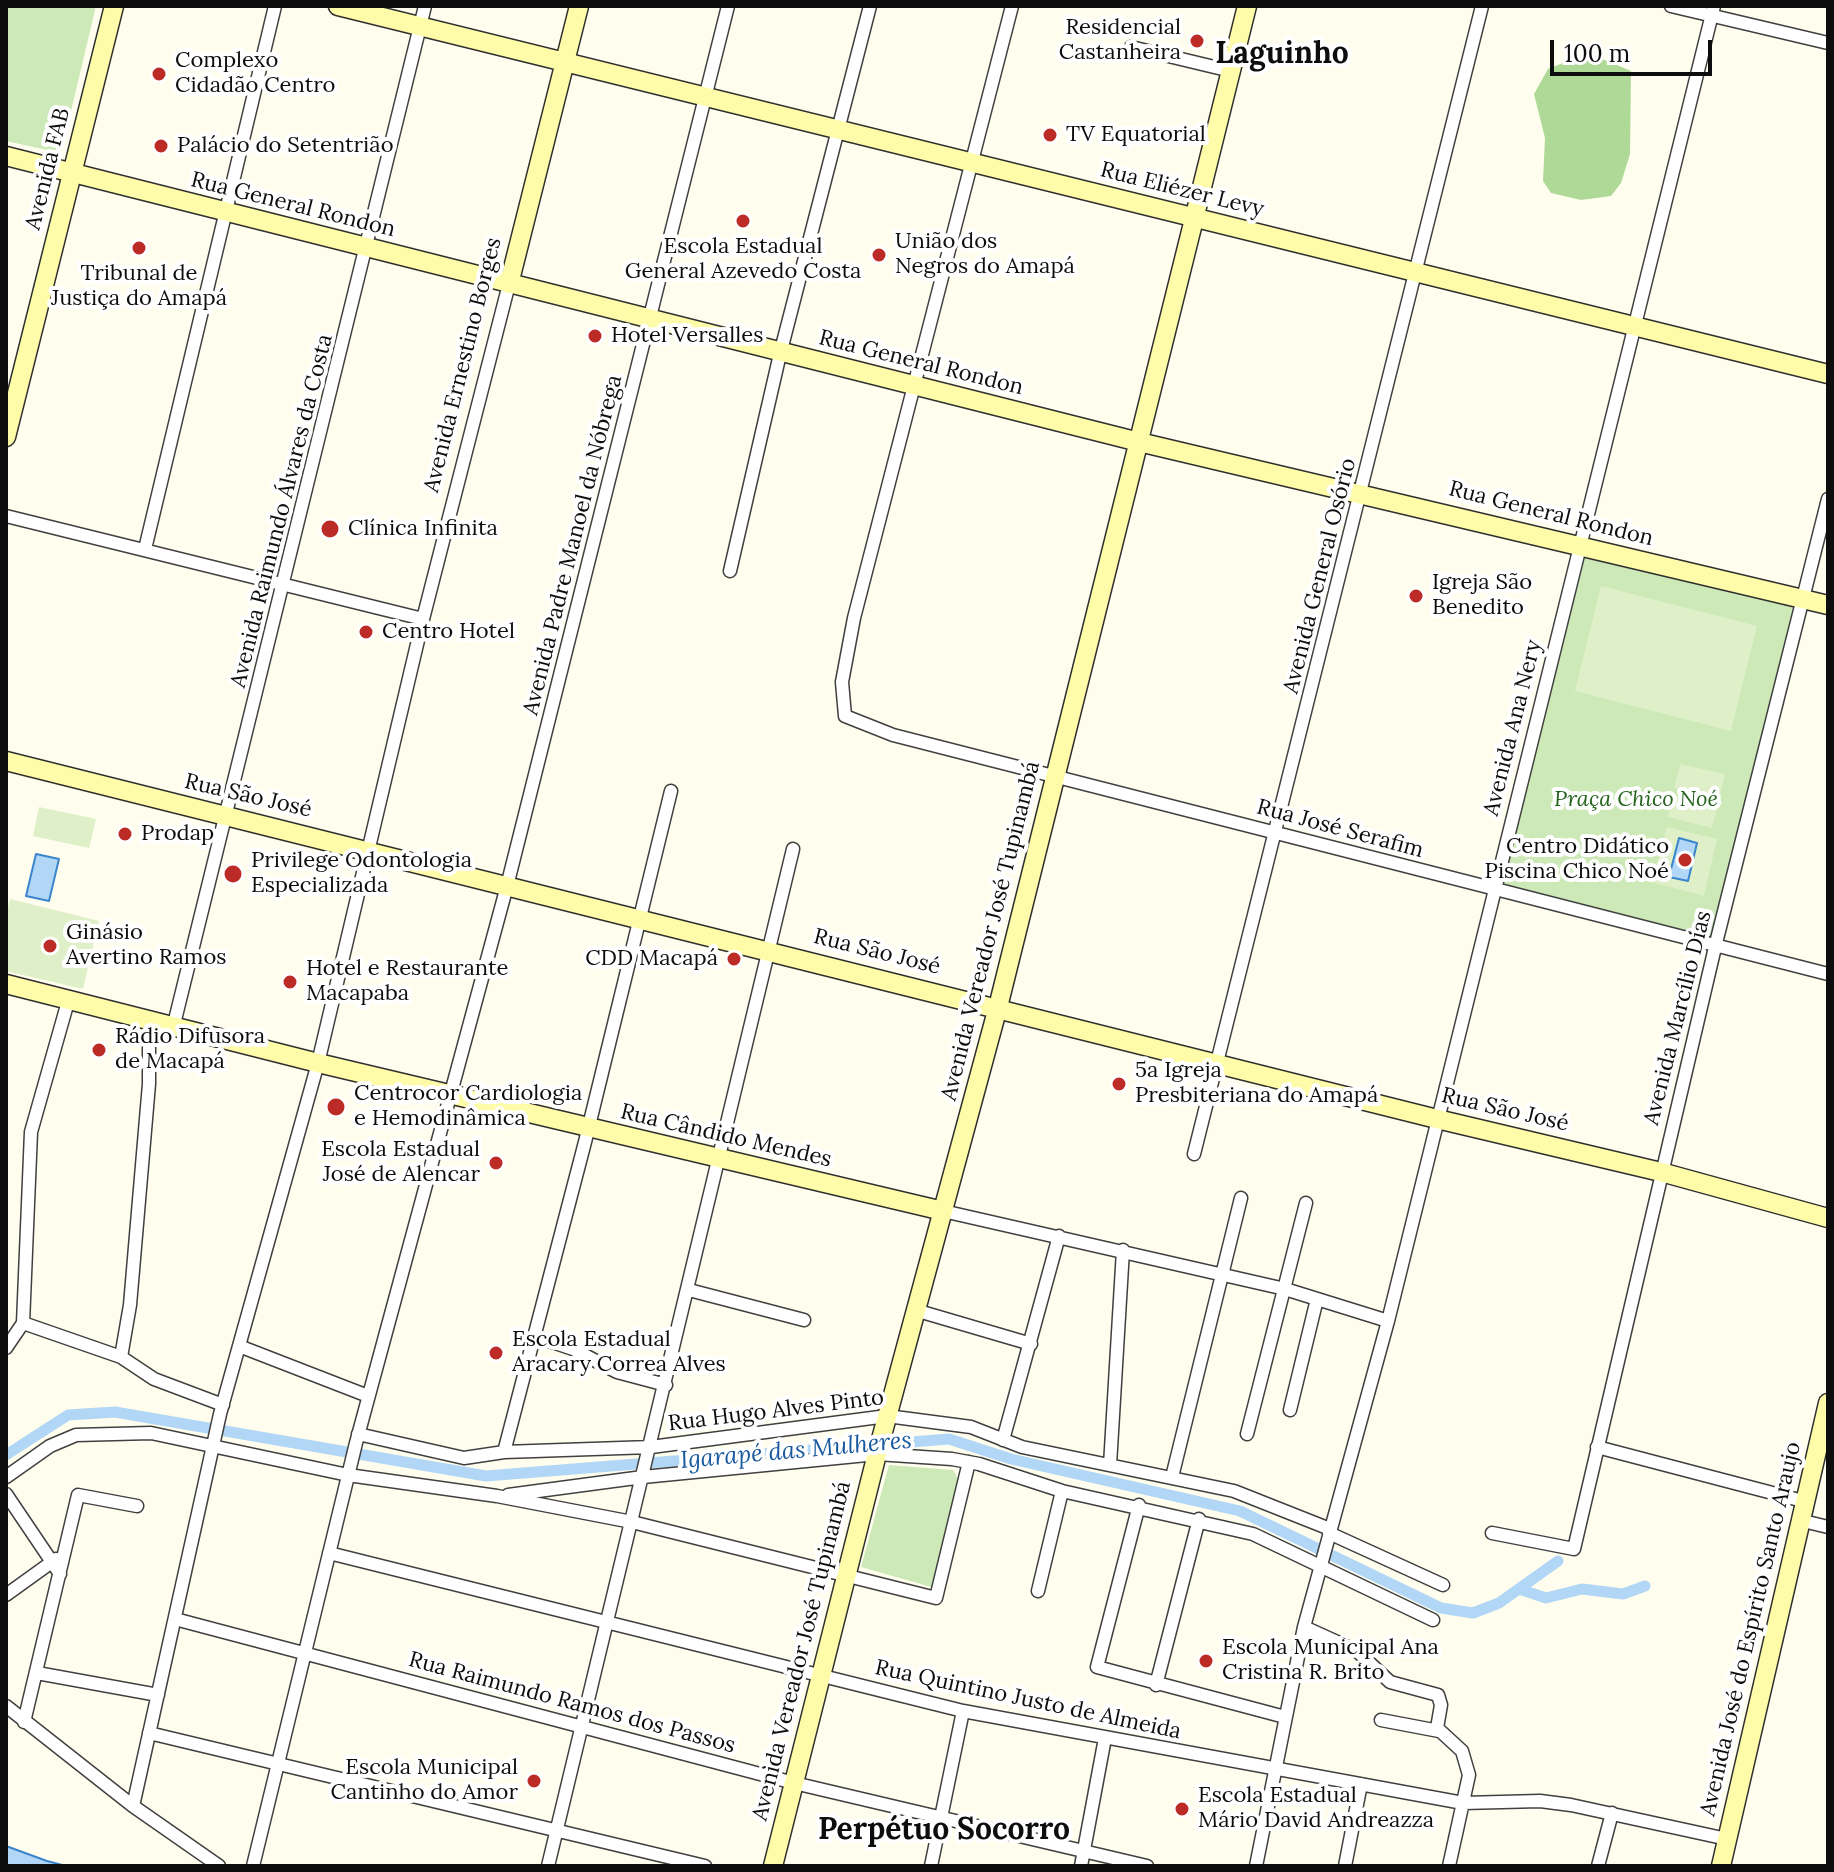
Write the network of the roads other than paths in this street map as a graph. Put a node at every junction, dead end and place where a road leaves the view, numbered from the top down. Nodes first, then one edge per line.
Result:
1 (114, 6) edge
2 (275, 6) edge
3 (338, 6) edge
4 (425, 6) edge
5 (579, 6) edge
6 (728, 6) edge
7 (870, 6) edge
8 (1012, 6) edge
9 (1247, 6) edge
10 (1482, 6) edge
11 (1671, 6) edge
12 (1713, 11) edge
13 (420, 26) junction
14 (1828, 43) edge
15 (1131, 47) dead end
16 (565, 61) junction
17 (1231, 71) junction
18 (706, 95) junction
19 (837, 130) junction
20 (6, 156) edge
21 (973, 164) junction
22 (72, 173) junction
23 (226, 213) junction
24 (1195, 218) junction
25 (367, 248) junction
26 (1413, 274) junction
27 (509, 284) junction
28 (651, 320) junction
29 (1635, 328) junction
30 (780, 354) junction
31 (1828, 374) edge
32 (917, 386) junction
33 (6, 437) edge
34 (1139, 442) junction
35 (1362, 493) junction
36 (1828, 499) edge
37 (6, 516) edge
38 (1580, 545) junction
39 (145, 549) junction
40 (730, 571) dead end
41 (285, 583) junction
42 (1802, 599) junction
43 (1828, 605) edge
44 (423, 619) junction
45 (6, 761) edge
46 (1056, 776) junction
47 (671, 791) dead end
48 (226, 817) junction
49 (1276, 833) junction
50 (367, 849) junction
51 (793, 849) dead end
52 (507, 886) junction
53 (1494, 890) junction
54 (639, 917) junction
55 (1716, 943) junction
56 (771, 950) junction
57 (1828, 974) edge
58 (6, 984) edge
59 (69, 998) junction
60 (998, 1007) junction
61 (149, 1018) junction
62 (174, 1024) junction
63 (1218, 1062) junction
64 (318, 1063) junction
65 (450, 1092) junction
66 (1437, 1119) junction
67 (587, 1135) junction
68 (1194, 1154) dead end
69 (720, 1164) junction
70 (1661, 1172) junction
71 (1241, 1198) dead end
72 (1306, 1203) dead end
73 (943, 1211) junction
74 (1828, 1218) edge
75 (1059, 1236) junction
76 (1123, 1250) junction
77 (1223, 1274) junction
78 (1285, 1289) junction
79 (689, 1290) junction
80 (1317, 1299) junction
81 (915, 1310) junction
82 (804, 1320) dead end
83 (1388, 1321) junction
84 (23, 1323) junction
85 (534, 1336) junction
86 (1031, 1344) junction
87 (239, 1346) junction
88 (6, 1348) edge
89 (121, 1357) junction
90 (666, 1385) junction
91 (368, 1396) junction
92 (1828, 1403) edge
93 (222, 1410) junction
94 (1290, 1410) dead end
95 (885, 1420) junction
96 (1247, 1434) dead end
97 (357, 1439) junction
98 (1003, 1440) junction
99 (214, 1443) junction
100 (1597, 1447) junction
101 (650, 1448) junction
102 (877, 1451) junction
103 (504, 1452) junction
104 (969, 1462) junction
105 (1110, 1465) junction
106 (645, 1471) junction
107 (349, 1473) junction
108 (6, 1477) edge
109 (1172, 1477) junction
110 (1062, 1491) junction
111 (6, 1494) edge
112 (497, 1496) junction
113 (1139, 1505) junction
114 (137, 1506) dead end
115 (1801, 1511) junction
116 (1199, 1519) junction
117 (632, 1522) junction
118 (1828, 1527) edge
119 (1492, 1533) dead end
120 (1329, 1534) junction
121 (329, 1553) junction
122 (64, 1554) junction
123 (52, 1562) junction
124 (1320, 1564) junction
125 (60, 1574) junction
126 (847, 1576) junction
127 (1443, 1585) dead end
128 (1038, 1591) dead end
129 (6, 1595) edge
130 (175, 1619) junction
131 (1433, 1620) dead end
132 (607, 1625) junction
133 (1304, 1627) junction
134 (305, 1653) junction
135 (37, 1673) junction
136 (821, 1677) junction
137 (1156, 1685) junction
138 (158, 1695) junction
139 (6, 1706) edge
140 (963, 1711) junction
141 (1285, 1717) junction
142 (1381, 1720) dead end
143 (24, 1722) junction
144 (582, 1726) junction
145 (1439, 1731) junction
146 (149, 1733) junction
147 (1105, 1738) junction
148 (278, 1764) junction
149 (1276, 1769) junction
150 (794, 1783) junction
151 (1361, 1784) junction
152 (1463, 1803) junction
153 (133, 1806) junction
154 (1612, 1813) junction
155 (942, 1818) junction
156 (557, 1831) junction
157 (1727, 1839) junction
158 (1084, 1851) junction
159 (219, 1866) edge
160 (253, 1866) edge
161 (548, 1866) edge
162 (705, 1866) edge
163 (773, 1866) edge
164 (931, 1866) edge
165 (1081, 1866) edge
166 (1147, 1866) edge
167 (1256, 1866) edge
168 (1345, 1866) edge
169 (1449, 1866) edge
170 (1598, 1866) edge
171 (1721, 1866) edge

1 - 22 street, Avenida FAB
2 - 23 street
3 - 13 street, Rua Eliézer Levy
4 - 13 street, Avenida Raimundo Álvares da Costa
5 - 16 street, Avenida Ernestino Borges
6 - 18 street, Avenida Padre Manoel da Nóbrega
7 - 19 street
8 - 21 street
9 - 17 street, Avenida Vereador José Tupinambá
10 - 26 street, Avenida General Osório
11 - 12 street
12 - 14 street
12 - 29 street, Avenida Ana Nery
13 - 16 street, Rua Eliézer Levy
13 - 25 street, Avenida Raimundo Álvares da Costa
15 - 17 street
16 - 18 street, Rua Eliézer Levy
16 - 27 street, Avenida Ernestino Borges
17 - 24 street, Avenida Vereador José Tupinambá
18 - 19 street, Rua Eliézer Levy
18 - 28 street, Avenida Padre Manoel da Nóbrega
19 - 21 street, Rua Eliézer Levy
19 - 30 street
20 - 22 street, Rua General Rondon
21 - 24 street, Rua Eliézer Levy
21 - 32 street
22 - 23 street, Rua General Rondon
22 - 33 street, Avenida FAB
23 - 25 street, Rua General Rondon
23 - 39 street
24 - 26 street, Rua Eliézer Levy
24 - 34 street, Avenida Vereador José Tupinambá
25 - 27 street, Rua General Rondon
25 - 41 street, Avenida Raimundo Álvares da Costa
26 - 29 street, Rua Eliézer Levy
26 - 35 street, Avenida General Osório
27 - 28 street, Rua General Rondon
27 - 44 street, Avenida Ernestino Borges
28 - 30 street, Rua General Rondon
28 - 52 street, Avenida Padre Manoel da Nóbrega
29 - 31 street, Rua Eliézer Levy
29 - 38 street, Avenida Ana Nery
30 - 32 street, Rua General Rondon
30 - 40 street
32 - 34 street, Rua General Rondon
32 - 46 street, Rua José Serafim
34 - 35 street, Rua General Rondon
34 - 46 street, Avenida Vereador José Tupinambá
35 - 38 street, Rua General Rondon
35 - 49 street, Avenida General Osório
36 - 42 street, Avenida Marcílio Dias
37 - 39 street
38 - 42 street, Rua General Rondon
38 - 53 street, Avenida Ana Nery
39 - 41 street
41 - 44 street
41 - 48 street, Avenida Raimundo Álvares da Costa
42 - 43 street, Rua General Rondon
42 - 55 street, Avenida Marcílio Dias
44 - 50 street, Avenida Ernestino Borges
45 - 48 street, Rua São José
46 - 49 street, Rua José Serafim
46 - 60 street, Avenida Vereador José Tupinambá
47 - 54 street
48 - 50 street, Rua São José
48 - 62 street, Avenida Raimundo Álvares da Costa
49 - 53 street, Rua José Serafim
49 - 63 street, Avenida General Osório
50 - 52 street, Rua São José
50 - 64 street, Avenida Ernestino Borges
51 - 56 street
52 - 54 street, Rua São José
52 - 65 street, Avenida Padre Manoel da Nóbrega
53 - 55 street, Rua José Serafim
53 - 66 street, Avenida Ana Nery
54 - 56 street, Rua São José
54 - 67 street
55 - 57 street, Rua José Serafim
55 - 70 street, Avenida Marcílio Dias
56 - 60 street, Rua São José
56 - 69 street
58 - 59 street, Rua Cândido Mendes
59 - 61 street, Rua Cândido Mendes
59 - 84 street
60 - 63 street, Rua São José
60 - 73 street, Avenida Vereador José Tupinambá
61 - 62 street, Rua Cândido Mendes
61 - 89 street
62 - 64 street, Rua Cândido Mendes
63 - 66 street, Rua São José
63 - 68 street, Avenida General Osório
64 - 65 street, Rua Cândido Mendes
64 - 87 street, Avenida Ernestino Borges
65 - 67 street, Rua Cândido Mendes
65 - 91 street, Avenida Padre Manoel da Nóbrega
66 - 70 street, Rua São José
66 - 83 street, Avenida Ana Nery
67 - 69 street, Rua Cândido Mendes
67 - 85 street
69 - 73 street, Rua Cândido Mendes
69 - 79 street
70 - 74 street, Rua São José
70 - 100 street, Avenida Marcílio Dias
71 - 77 street
72 - 78 street
73 - 75 street, Rua Cândido Mendes
73 - 81 street, Avenida Vereador José Tupinambá
75 - 76 street, Rua Cândido Mendes
75 - 86 street
76 - 77 street, Rua Cândido Mendes
76 - 105 street
77 - 78 street, Rua Cândido Mendes
77 - 109 street
78 - 80 street, Rua Cândido Mendes
78 - 96 street
79 - 82 street
79 - 90 street
80 - 83 street, Rua Cândido Mendes
80 - 94 street
81 - 86 street
81 - 95 street, Avenida Vereador José Tupinambá
83 - 120 street, Avenida Ana Nery
84 - 88 street
84 - 89 street
85 - 90 street
85 - 103 street
86 - 98 street
87 - 91 street
87 - 93 street, Avenida Ernestino Borges
89 - 93 street
90 - 101 street
91 - 97 street, Avenida Padre Manoel da Nóbrega
92 - 115 street, Avenida José do Espírito Santo Araujo
93 - 99 street, Avenida Ernestino Borges
95 - 98 street, Rua Hugo Alves Pinto
95 - 101 street, Rua Hugo Alves Pinto
95 - 102 street, Avenida Vereador José Tupinambá
97 - 103 street, Rua Hugo Alves Pinto
97 - 107 street, Avenida Padre Manoel da Nóbrega
98 - 105 street, Rua Hugo Alves Pinto
99 - 107 street
99 - 108 street
99 - 130 street, Avenida Ernestino Borges
100 - 115 street
100 - 119 street, Avenida Marcílio Dias
101 - 103 street, Rua Hugo Alves Pinto
101 - 106 street
102 - 104 street
102 - 106 street
102 - 126 street, Avenida Vereador José Tupinambá
104 - 110 street
104 - 126 street
105 - 109 street, Rua Hugo Alves Pinto
106 - 112 street
106 - 117 street
107 - 112 street
107 - 121 street, Avenida Padre Manoel da Nóbrega
109 - 120 street, Rua Hugo Alves Pinto
110 - 113 street
110 - 128 street
111 - 123 street
112 - 117 street
113 - 116 street
113 - 137 street
114 - 122 street
115 - 118 street
115 - 157 street, Avenida José do Espírito Santo Araujo
116 - 124 street
116 - 137 street
117 - 126 street
117 - 132 street
120 - 124 street, Avenida Ana Nery
120 - 127 street, Rua Hugo Alves Pinto
121 - 132 street, Rua Quintino Justo de Almeida
121 - 134 street, Avenida Padre Manoel da Nóbrega
122 - 123 street
122 - 125 street
123 - 125 street
123 - 129 street
124 - 131 street
124 - 133 street, Avenida Ana Nery
125 - 135 street
126 - 136 street, Avenida Vereador José Tupinambá
130 - 134 street, Rua Raimundo Ramos dos Passos
130 - 138 street, Avenida Ernestino Borges
132 - 136 street, Rua Quintino Justo de Almeida
132 - 144 street
133 - 141 street, Avenida Ana Nery
133 - 145 street
134 - 144 street, Rua Raimundo Ramos dos Passos
134 - 148 street, Avenida Padre Manoel da Nóbrega
135 - 138 street
135 - 143 street
136 - 140 street, Rua Quintino Justo de Almeida
136 - 150 street, Avenida Vereador José Tupinambá
137 - 141 street
138 - 146 street, Avenida Ernestino Borges
139 - 143 street
140 - 147 street, Rua Quintino Justo de Almeida
140 - 155 street
141 - 149 street, Avenida Ana Nery
142 - 145 street
143 - 153 street
144 - 150 street, Rua Raimundo Ramos dos Passos
144 - 156 street
145 - 152 street
146 - 148 street
146 - 153 street, Avenida Ernestino Borges
147 - 149 street, Rua Quintino Justo de Almeida
147 - 158 street
148 - 156 street
148 - 160 street, Avenida Padre Manoel da Nóbrega
149 - 151 street, Rua Quintino Justo de Almeida
149 - 167 street, Avenida Ana Nery
150 - 155 street, Rua Raimundo Ramos dos Passos
150 - 163 street, Avenida Vereador José Tupinambá
151 - 152 street, Rua Quintino Justo de Almeida
151 - 168 street
152 - 154 street, Rua Quintino Justo de Almeida
152 - 169 street
153 - 159 street
154 - 157 street, Rua Quintino Justo de Almeida
154 - 170 street
155 - 158 street, Rua Raimundo Ramos dos Passos
155 - 164 street
156 - 161 street
156 - 162 street
157 - 171 street, Avenida José do Espírito Santo Araujo
158 - 165 street
158 - 166 street, Rua Raimundo Ramos dos Passos

